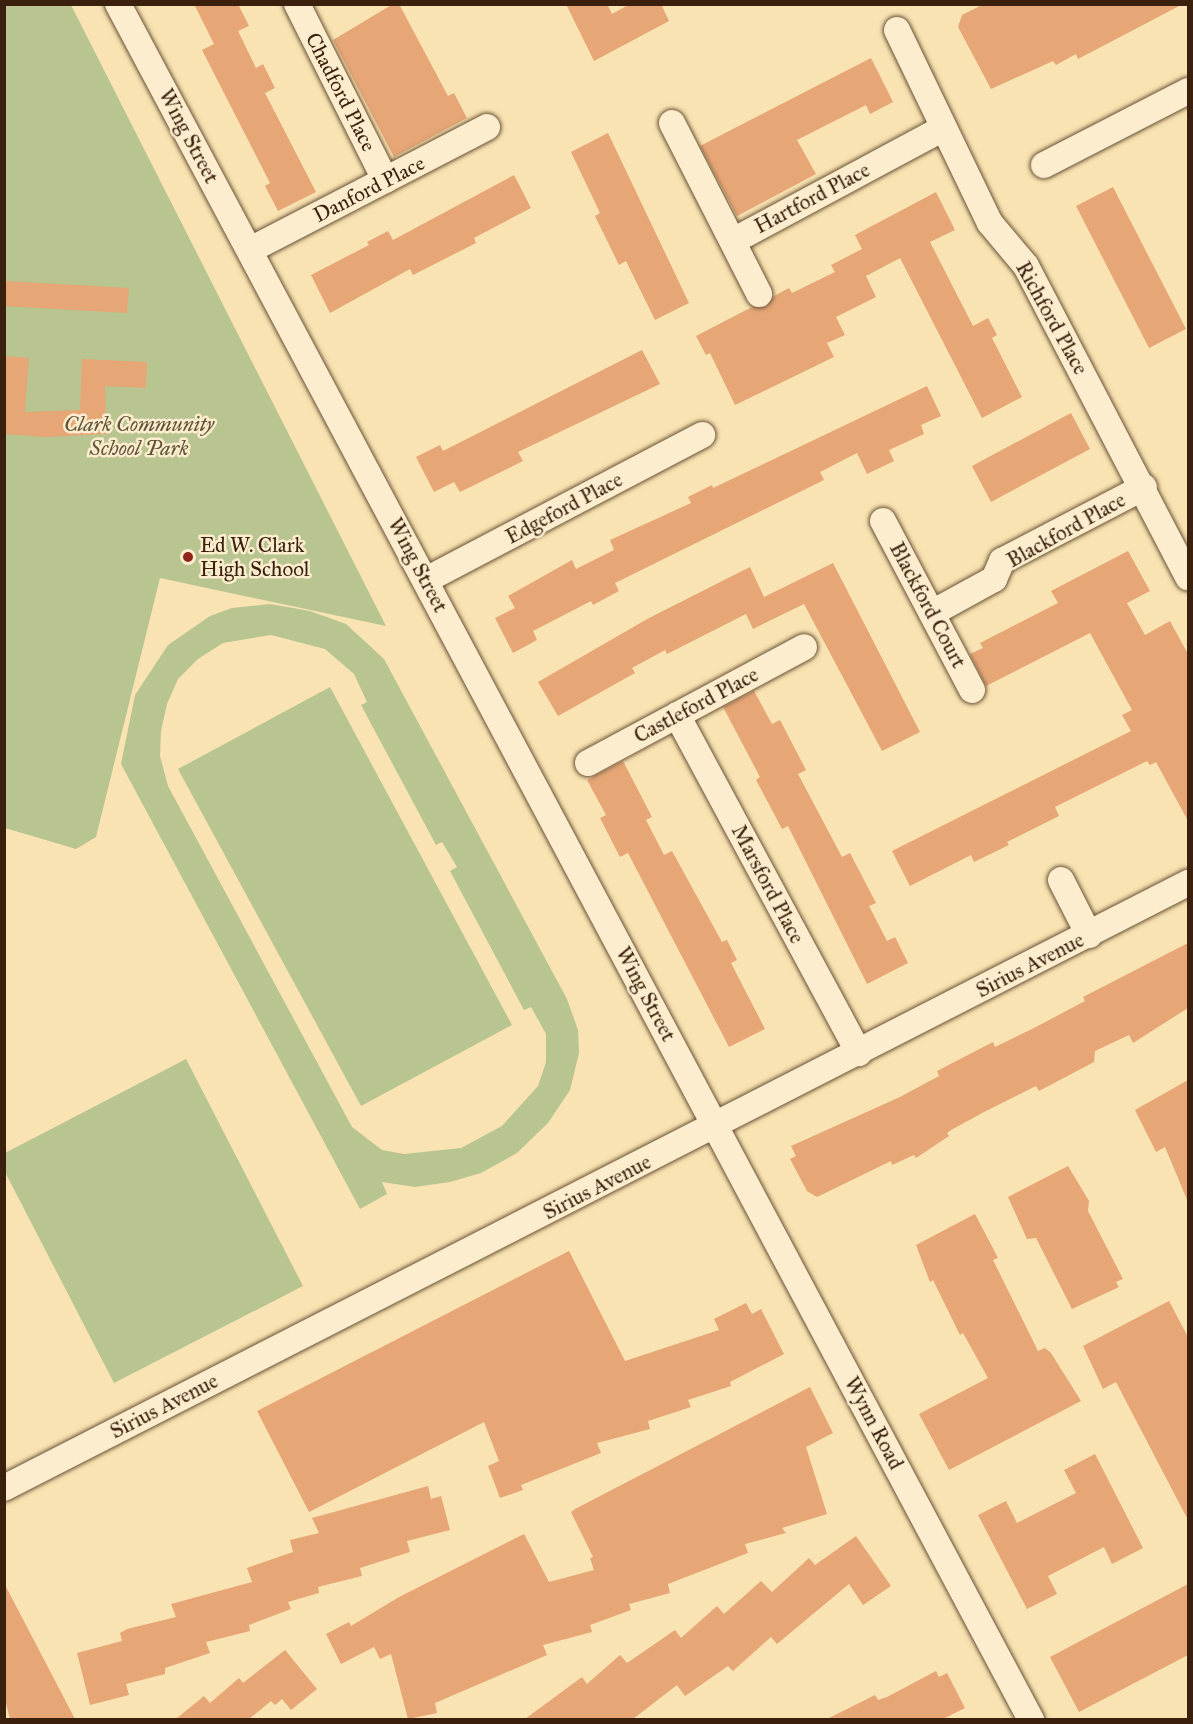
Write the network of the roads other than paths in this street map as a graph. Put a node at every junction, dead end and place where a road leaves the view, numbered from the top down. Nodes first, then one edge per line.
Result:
1 (118, 4) edge
2 (297, 4) edge
3 (897, 30) dead end
4 (1188, 91) edge
5 (672, 123) dead end
6 (487, 128) dead end
7 (944, 128) junction
8 (1044, 165) dead end
9 (385, 180) junction
10 (733, 241) junction
11 (250, 250) junction
12 (759, 294) dead end
13 (702, 435) dead end
14 (1144, 487) junction
15 (884, 520) dead end
16 (1188, 577) edge
17 (426, 580) junction
18 (932, 613) junction
19 (804, 647) dead end
20 (972, 690) dead end
21 (677, 715) junction
22 (588, 763) dead end
23 (1061, 879) dead end
24 (1188, 883) edge
25 (1089, 935) junction
26 (860, 1053) junction
27 (717, 1126) junction
28 (4, 1488) edge
29 (1031, 1719) edge

1 - 11 street, Wing Street
2 - 9 street, Chadford Place
3 - 7 street, Richford Place
4 - 8 street
5 - 10 street
6 - 9 street, Danford Place
7 - 10 street, Hartford Place
7 - 14 street, Richford Place
9 - 11 street, Danford Place
10 - 12 street, Hartford Place
11 - 17 street, Wing Street
13 - 17 street, Edgeford Place
14 - 16 street, Richford Place
14 - 18 street, Blackford Place
15 - 18 street, Blackford Court
17 - 27 street, Wing Street
18 - 20 street, Blackford Court
19 - 21 street, Castleford Place
21 - 22 street, Castleford Place
21 - 26 street, Marsford Place
23 - 25 street
24 - 25 street, Sirius Avenue
25 - 26 street, Sirius Avenue
26 - 27 street, Sirius Avenue
27 - 28 street, Sirius Avenue
27 - 29 street, Wynn Road

